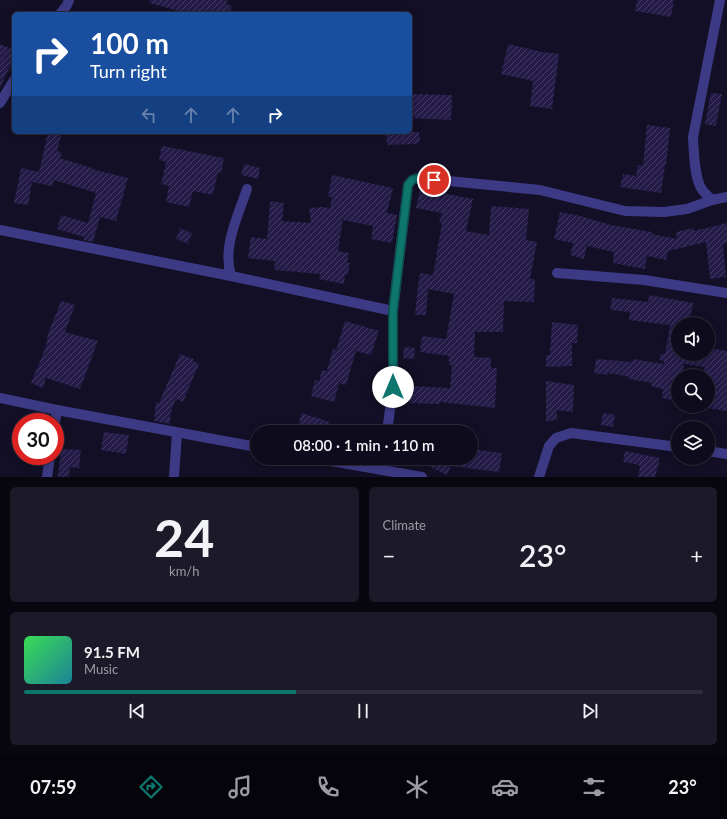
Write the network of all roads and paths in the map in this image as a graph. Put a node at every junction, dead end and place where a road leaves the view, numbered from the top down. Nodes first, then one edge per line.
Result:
1 (69, 0) edge
2 (720, 0) edge
3 (62, 12) edge
4 (12, 83) edge
5 (0, 103) edge
6 (247, 189) dead end
7 (727, 198) edge
8 (712, 200) junction
9 (0, 230) edge
10 (557, 273) dead end
11 (231, 276) junction
12 (727, 294) edge
13 (393, 311) junction
14 (0, 398) edge
15 (56, 410) junction
16 (56, 413) edge
17 (388, 425) edge
18 (177, 433) junction
19 (250, 446) edge
20 (671, 446) edge
21 (715, 452) edge
22 (727, 454) edge
23 (49, 465) edge
24 (340, 465) edge
25 (383, 465) edge
26 (382, 470) junction
27 (366, 472) edge
28 (47, 477) edge
29 (174, 477) edge
30 (422, 477) edge
31 (539, 477) edge

1 - 3 street
2 - 8 street
4 - 5 street
6 - 11 street
7 - 8 street
8 - 13 street
9 - 11 street
10 - 12 street
11 - 13 street
13 - 17 street
14 - 15 street
15 - 16 street
15 - 18 street
18 - 19 street
18 - 29 street
20 - 31 street
21 - 22 street
23 - 28 street
24 - 27 street
25 - 26 street
26 - 27 street
26 - 30 street

